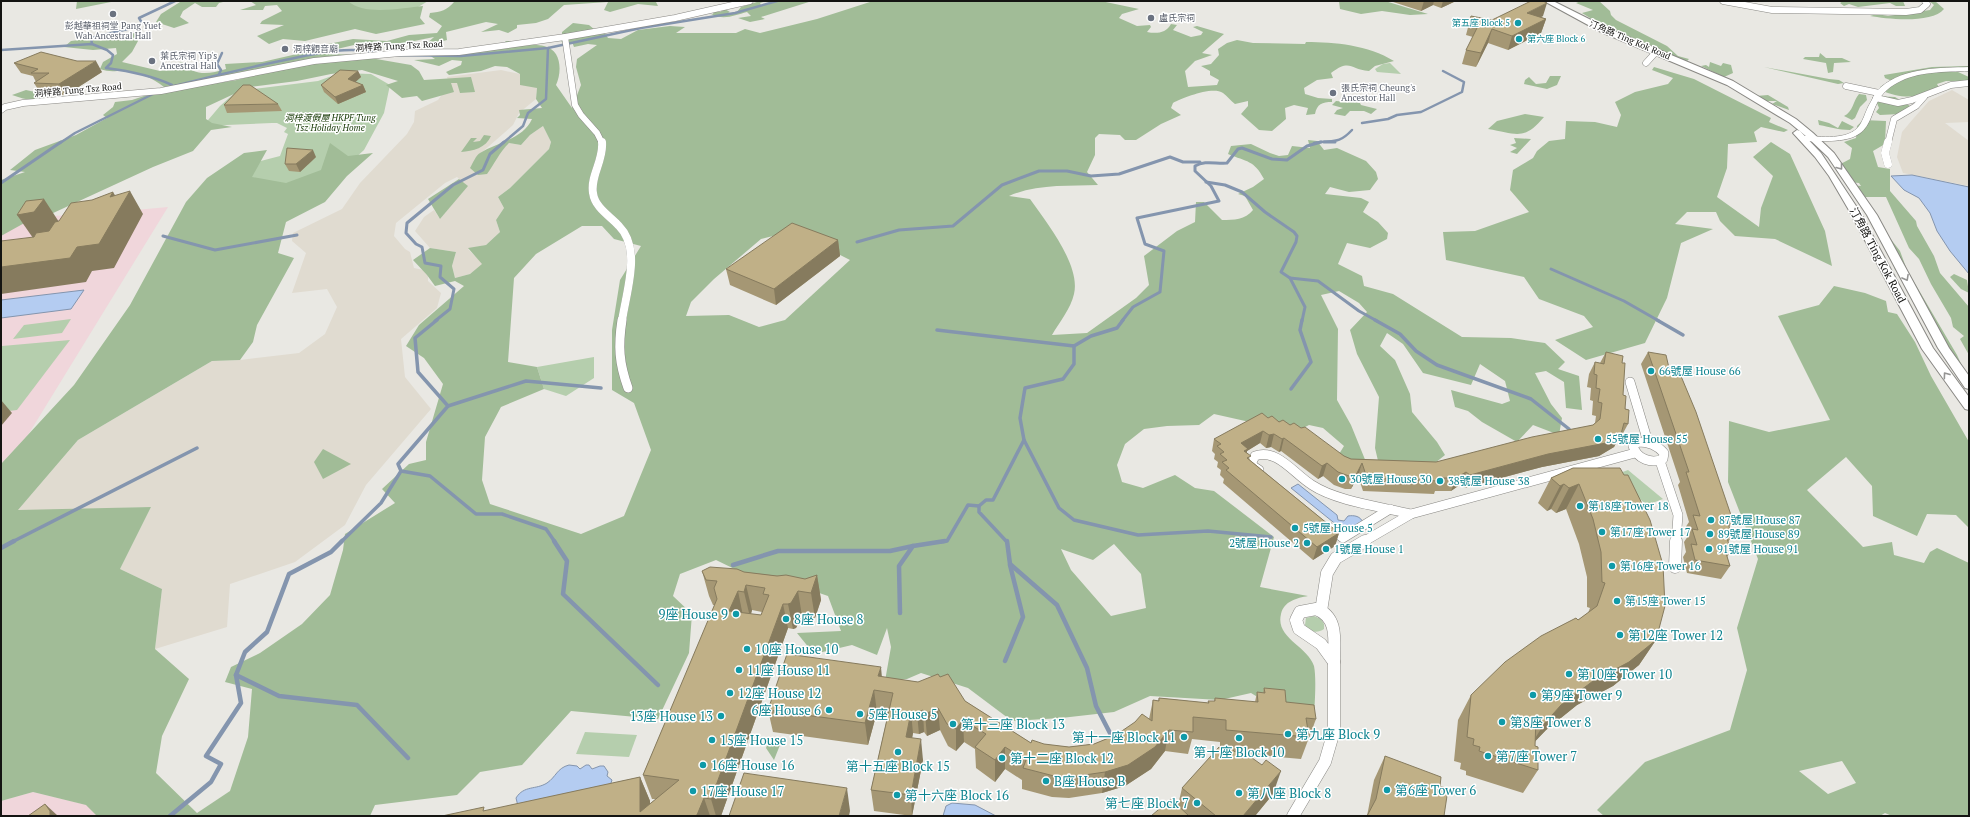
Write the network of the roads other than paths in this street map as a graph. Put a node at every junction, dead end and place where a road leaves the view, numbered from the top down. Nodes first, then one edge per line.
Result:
1 (750, 1) edge
2 (1548, 1) edge
3 (1723, 1) edge
4 (1925, 1) edge
5 (565, 37) junction
6 (1657, 51) junction
7 (1646, 63) dead end
8 (1969, 69) edge
9 (1969, 83) edge
10 (1846, 86) dead end
11 (1877, 96) junction
12 (1925, 96) junction
13 (1898, 103) junction
14 (1, 110) edge
15 (1907, 113) junction
16 (1805, 135) junction
17 (1888, 164) dead end
18 (1630, 382) dead end
19 (1969, 385) edge
20 (628, 388) dead end
21 (1969, 406) edge
22 (1648, 442) junction
23 (1635, 453) junction
24 (1660, 461) junction
25 (1265, 476) edge
26 (1390, 509) junction
27 (1411, 514) junction
28 (1319, 519) edge
29 (1675, 567) dead end
30 (1321, 611) junction
31 (1334, 662) junction
32 (1293, 816) edge

1 - 5 street, 洞梓路 Tung Tsz Road
2 - 6 main road, 汀角路 Ting Kok Road
3 - 4 street
5 - 14 street, 洞梓路 Tung Tsz Road
5 - 20 street
6 - 7 street
6 - 16 main road, 汀角路 Ting Kok Road
8 - 11 street
9 - 12 street
10 - 11 street
11 - 13 street
11 - 16 street
12 - 13 street
12 - 15 street
13 - 15 street
15 - 17 street
16 -> 19 main road, 汀角路 Ting Kok Road
21 -> 16 main road, 汀角路 Ting Kok Road
18 - 22 street
22 - 23 street
22 - 24 street
23 - 24 street
23 - 27 street
24 - 29 street
25 - 26 street
26 - 27 street
26 - 28 street
27 - 30 street
30 - 31 street
30 - 31 street
31 - 32 street

